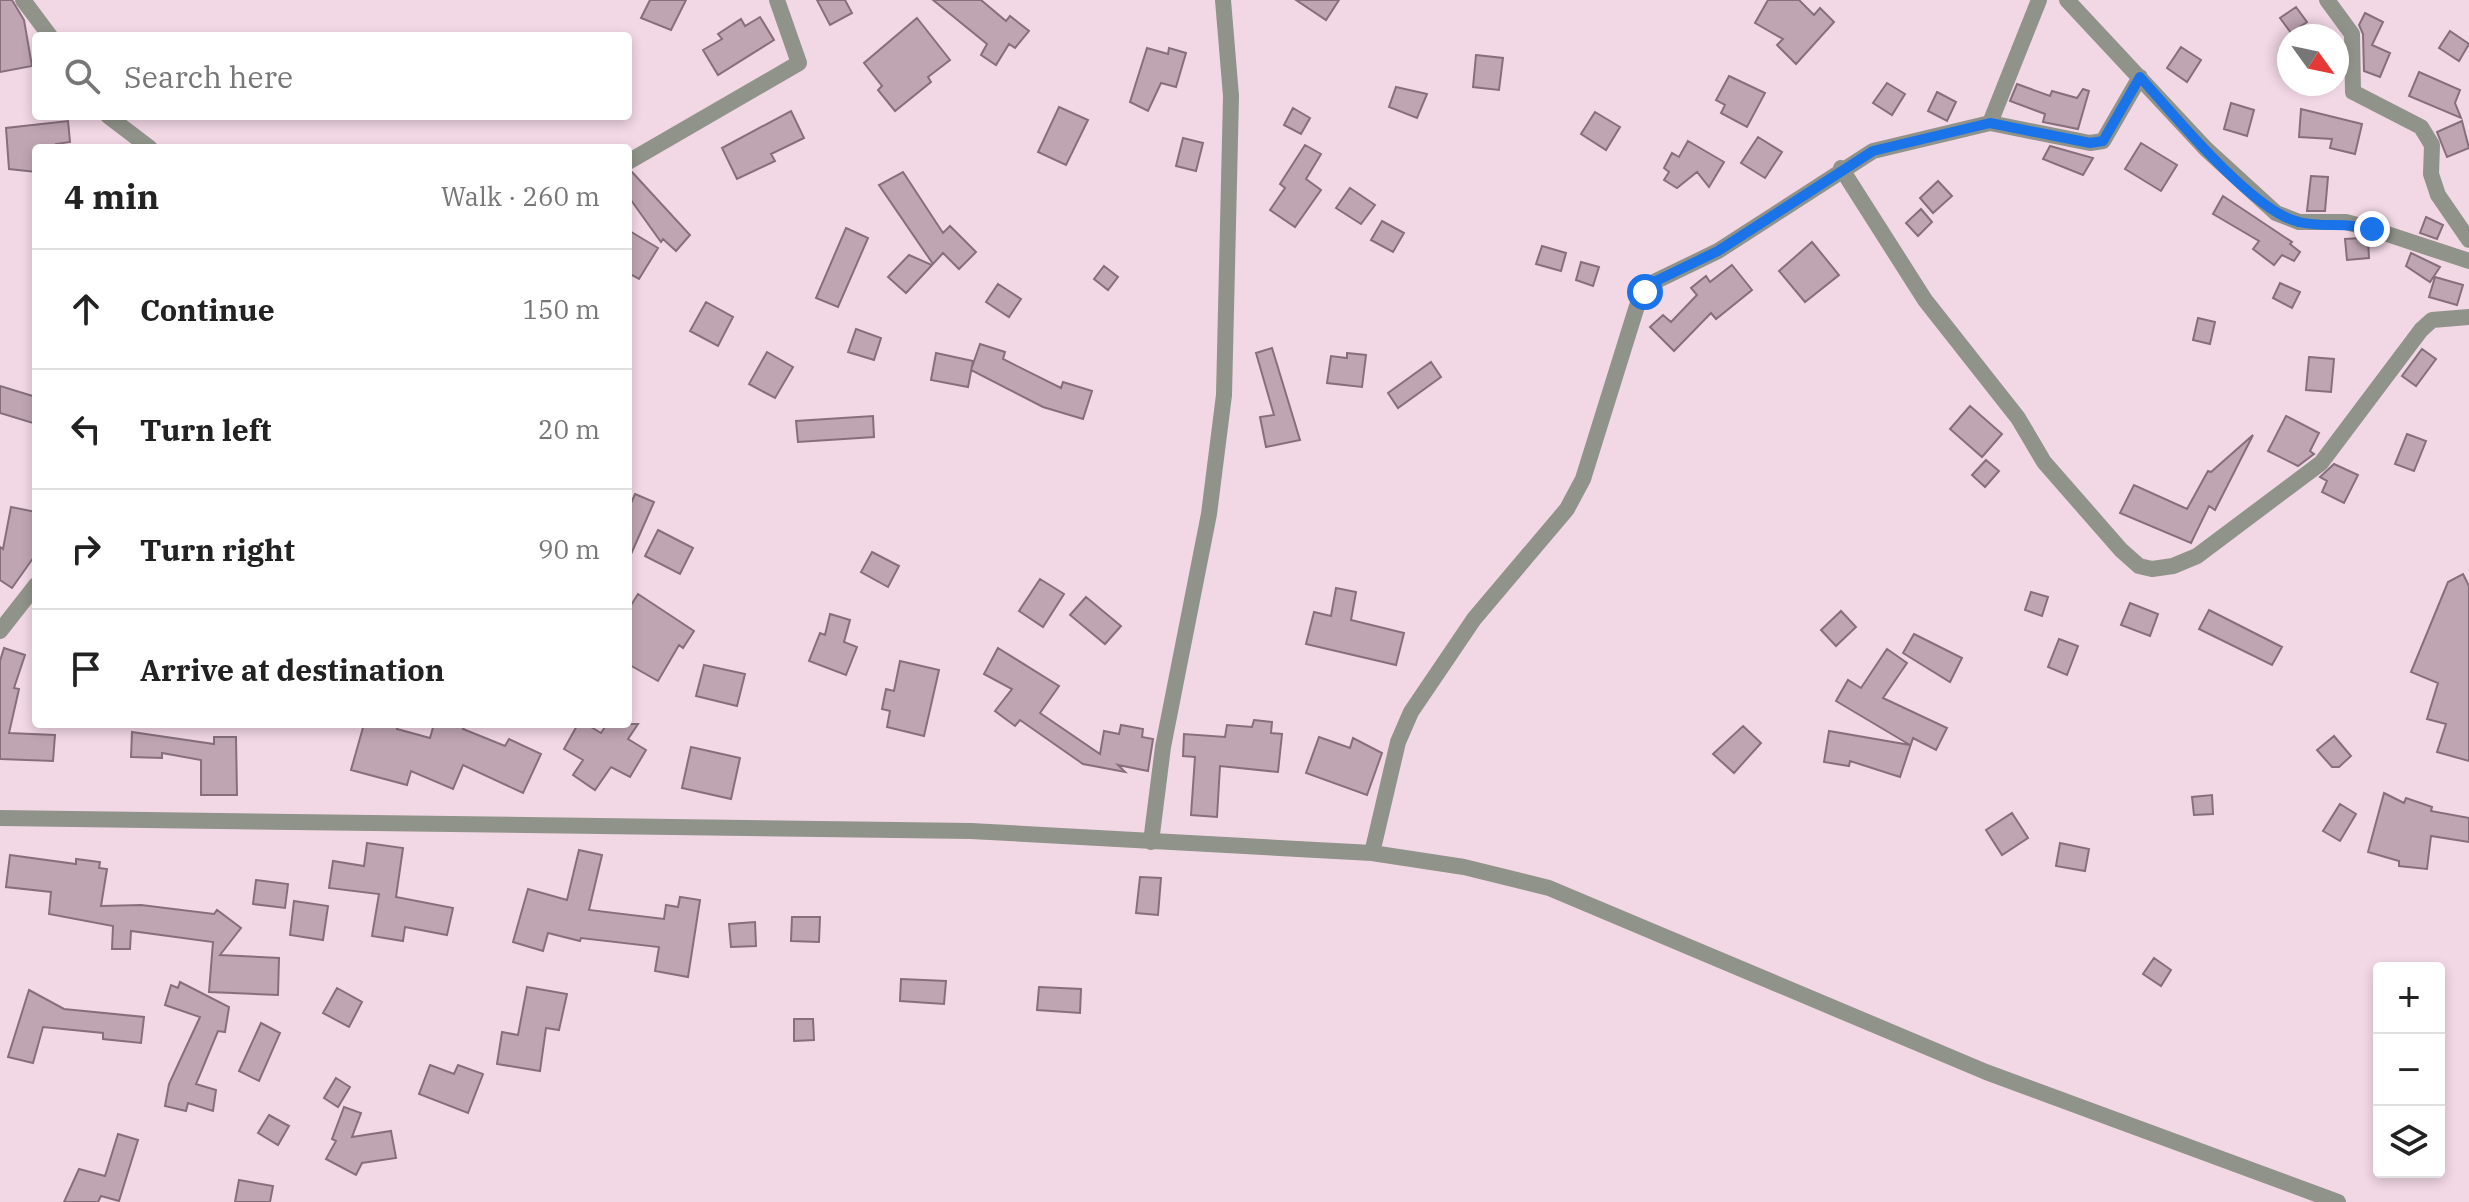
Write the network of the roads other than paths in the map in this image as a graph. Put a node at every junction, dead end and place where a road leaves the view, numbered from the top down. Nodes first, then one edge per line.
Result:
1 (23, 0) edge
2 (777, 0) edge
3 (1223, 0) edge
4 (2039, 0) edge
5 (2067, 0) edge
6 (2327, 0) edge
7 (47, 32) edge
8 (2140, 77) junction
9 (113, 120) edge
10 (1990, 123) junction
11 (145, 144) edge
12 (632, 160) edge
13 (1841, 168) junction
14 (2469, 240) edge
15 (2469, 261) edge
16 (2469, 317) edge
17 (32, 590) edge
18 (0, 631) edge
19 (0, 818) edge
20 (1151, 842) junction
21 (1372, 853) junction
22 (2338, 1202) edge

1 - 7 street
2 - 12 street
3 - 20 street
4 - 10 street
5 - 8 street
6 - 14 street
8 - 10 street
8 - 15 street
9 - 11 street
10 - 13 street
13 - 16 street
13 - 21 street
17 - 18 street
19 - 20 street
20 - 21 street
21 - 22 street

